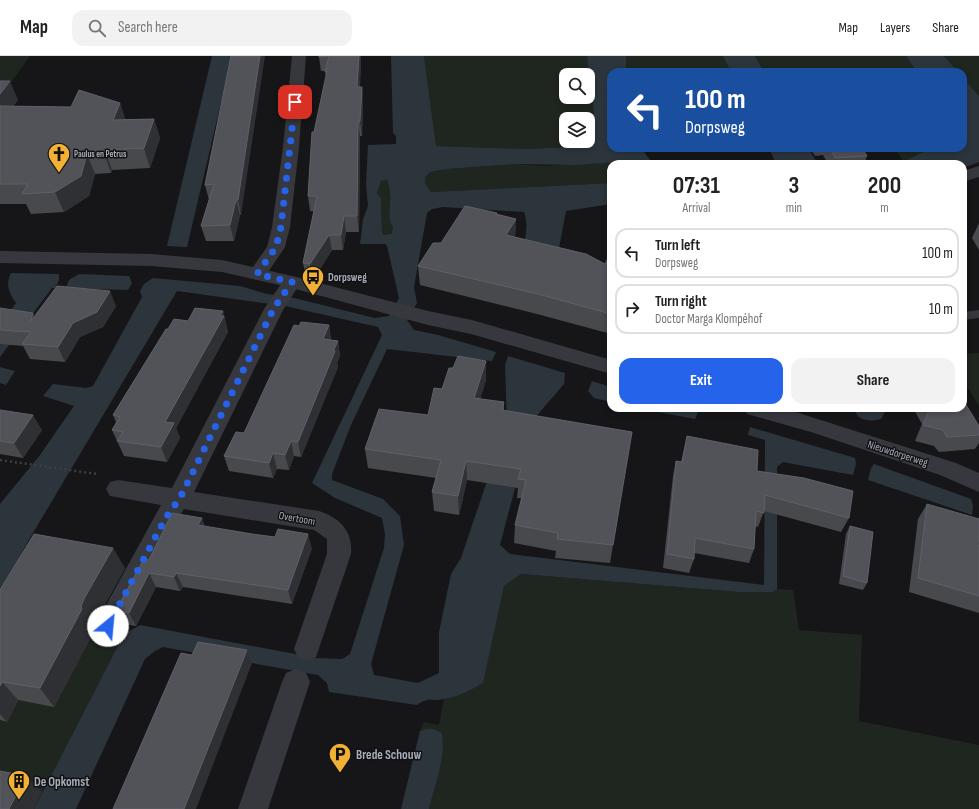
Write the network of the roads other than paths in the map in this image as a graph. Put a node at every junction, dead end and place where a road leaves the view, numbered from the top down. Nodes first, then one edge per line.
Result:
1 (299, 56) edge
2 (979, 172) edge
3 (967, 176) edge
4 (0, 257) edge
5 (257, 274) junction
6 (283, 295) junction
7 (979, 314) edge
8 (967, 316) edge
9 (607, 366) edge
10 (782, 412) edge
11 (816, 417) edge
12 (979, 484) edge
13 (118, 489) dead end
14 (180, 498) junction
15 (108, 626) dead end
16 (307, 650) dead end
17 (296, 682) dead end
18 (253, 809) edge

1 - 5 street
2 - 3 street
4 - 5 street
5 - 6 street
6 - 9 street
6 - 14 street
7 - 8 lane
10 - 11 street
11 - 12 street, Nieuwdorperweg
13 - 14 street, Overtoom
14 - 15 street
14 - 16 street, Overtoom
17 - 18 street

